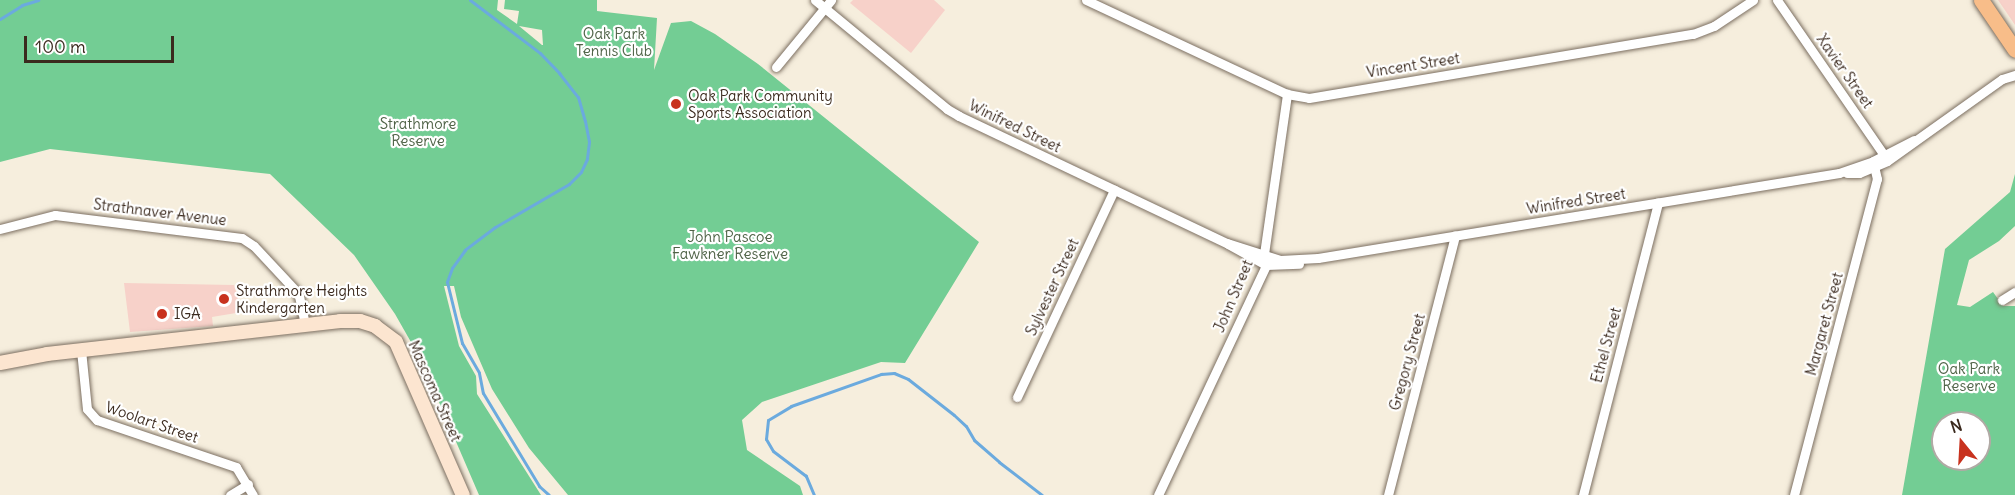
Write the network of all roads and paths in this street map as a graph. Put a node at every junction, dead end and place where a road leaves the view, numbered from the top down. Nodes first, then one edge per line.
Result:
1 (814, 0) edge
2 (831, 0) edge
3 (1086, 0) edge
4 (1753, 0) edge
5 (1777, 0) edge
6 (1981, 0) edge
7 (824, 8) junction
8 (2015, 50) edge
9 (776, 67) dead end
10 (2015, 75) edge
11 (1287, 94) junction
12 (1886, 158) junction
13 (1874, 164) junction
14 (1114, 190) junction
15 (1658, 202) junction
16 (0, 229) edge
17 (1455, 236) junction
18 (1227, 243) junction
19 (1264, 254) junction
20 (1318, 258) junction
21 (1266, 265) junction
22 (2015, 292) edge
23 (2002, 300) dead end
24 (305, 325) junction
25 (81, 351) junction
26 (0, 363) edge
27 (1017, 398) dead end
28 (248, 484) junction
29 (230, 495) edge
30 (253, 495) edge
31 (463, 495) edge
32 (1158, 495) edge
33 (1388, 495) edge
34 (1583, 495) edge
35 (1794, 495) edge

1 - 7 street, Winifred Street
2 - 7 street
3 - 11 street, Vincent Street
4 - 11 street, Vincent Street
5 - 12 street, Xavier Street
6 - 8 main road
7 - 9 street
7 - 14 street, Winifred Street
10 - 12 street, Winifred Street
11 - 19 street, John Street
12 - 13 street, Winifred Street
13 - 15 street, Winifred Street
13 - 35 street, Margaret Street
14 - 18 street, Winifred Street
14 - 27 street, Sylvester Street
15 - 17 street, Winifred Street
15 - 34 street, Ethel Street
16 - 24 street, Strathnaver Avenue
17 - 20 street, Winifred Street
17 - 33 street, Gregory Street
18 - 19 street, Winifred Street
18 - 21 street, Winifred Street
19 - 20 street, Winifred Street
19 - 21 street, John Street
20 - 21 street, Winifred Street
21 - 32 street, John Street
22 - 23 street
24 - 25 main road, Mascoma Street
24 - 31 main road, Mascoma Street
25 - 26 main road, Mascoma Street
25 - 28 street, Woolart Street
28 - 29 street
28 - 30 street, Woolart Street

